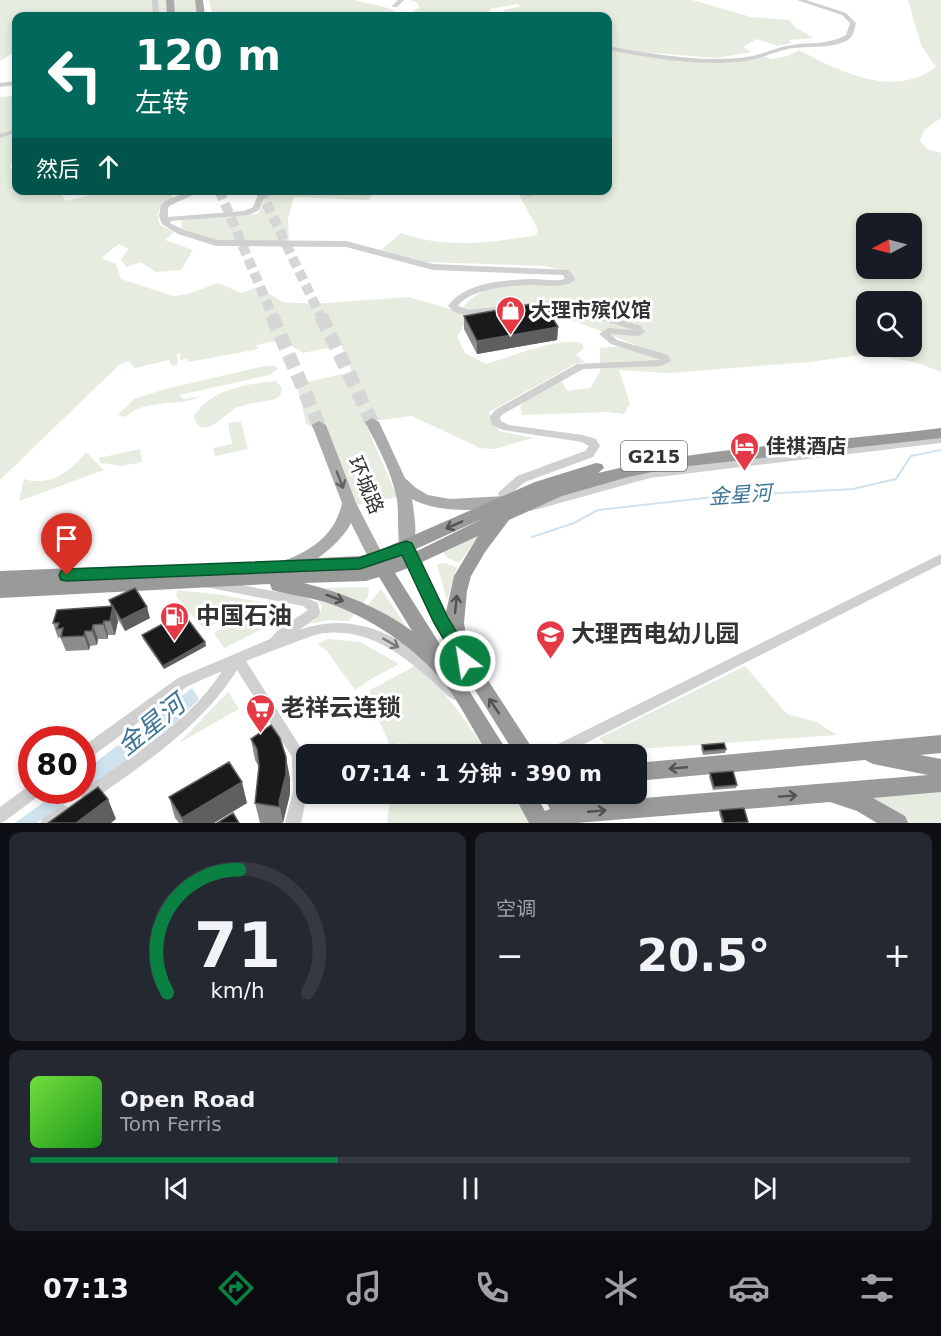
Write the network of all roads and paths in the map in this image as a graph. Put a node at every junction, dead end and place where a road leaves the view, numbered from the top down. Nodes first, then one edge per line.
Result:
1 (401, 0) edge
2 (800, 0) edge
3 (395, 6) dead end
4 (612, 49) edge
5 (187, 195) edge
6 (262, 195) edge
7 (166, 220) junction
8 (372, 422) tunnel mouth
9 (941, 423) edge
10 (319, 425) tunnel mouth
11 (941, 433) edge
12 (894, 434) junction
13 (941, 439) edge
14 (401, 480) junction
15 (349, 502) junction
16 (510, 508) junction
17 (409, 552) junction
18 (941, 559) edge
19 (381, 564) junction
20 (283, 567) junction
21 (0, 578) edge
22 (236, 579) junction
23 (190, 580) junction
24 (0, 591) edge
25 (275, 643) junction
26 (237, 659) junction
27 (465, 661) junction
28 (452, 679) junction
29 (473, 712) junction
30 (493, 744) edge
31 (519, 744) edge
32 (571, 744) edge
33 (941, 744) edge
34 (96, 746) edge
35 (858, 752) junction
36 (941, 768) edge
37 (647, 771) edge
38 (941, 783) edge
39 (823, 793) junction
40 (18, 803) edge
41 (530, 804) edge
42 (558, 804) edge
43 (0, 816) edge
44 (567, 818) edge
45 (48, 823) edge
46 (293, 823) edge
47 (540, 823) edge
48 (897, 823) edge

1 - 3 street
2 - 4 street
5 - 7 street
6 - 7 street
7 - 16 street
8 - 14 main road, 环城路
9 - 12 highway, G215
10 -> 15 main road, 环城路
11 - 12 highway
12 - 13 highway, G215
12 - 16 highway, G215
13 - 16 street
14 - 16 main road
14 - 17 main road, 环城路
15 - 19 main road, 环城路
15 - 20 main road
16 - 17 highway, G215
27 -> 16 highway
17 - 19 highway
17 - 27 highway
18 - 32 street
19 - 20 highway
19 - 22 highway
19 - 28 highway
20 - 21 highway
22 - 23 highway
22 -> 28 highway
23 - 24 highway
23 - 25 street
25 - 26 street
25 -> 29 street
26 - 34 street
26 - 45 street
26 - 46 street
31 -> 27 highway
28 - 29 highway
29 - 30 highway
33 - 35 highway
35 - 36 highway
35 -> 37 highway
38 - 39 highway
44 -> 39 highway
39 - 48 highway
40 - 43 street
41 - 47 highway
42 - 44 highway
44 - 47 highway

